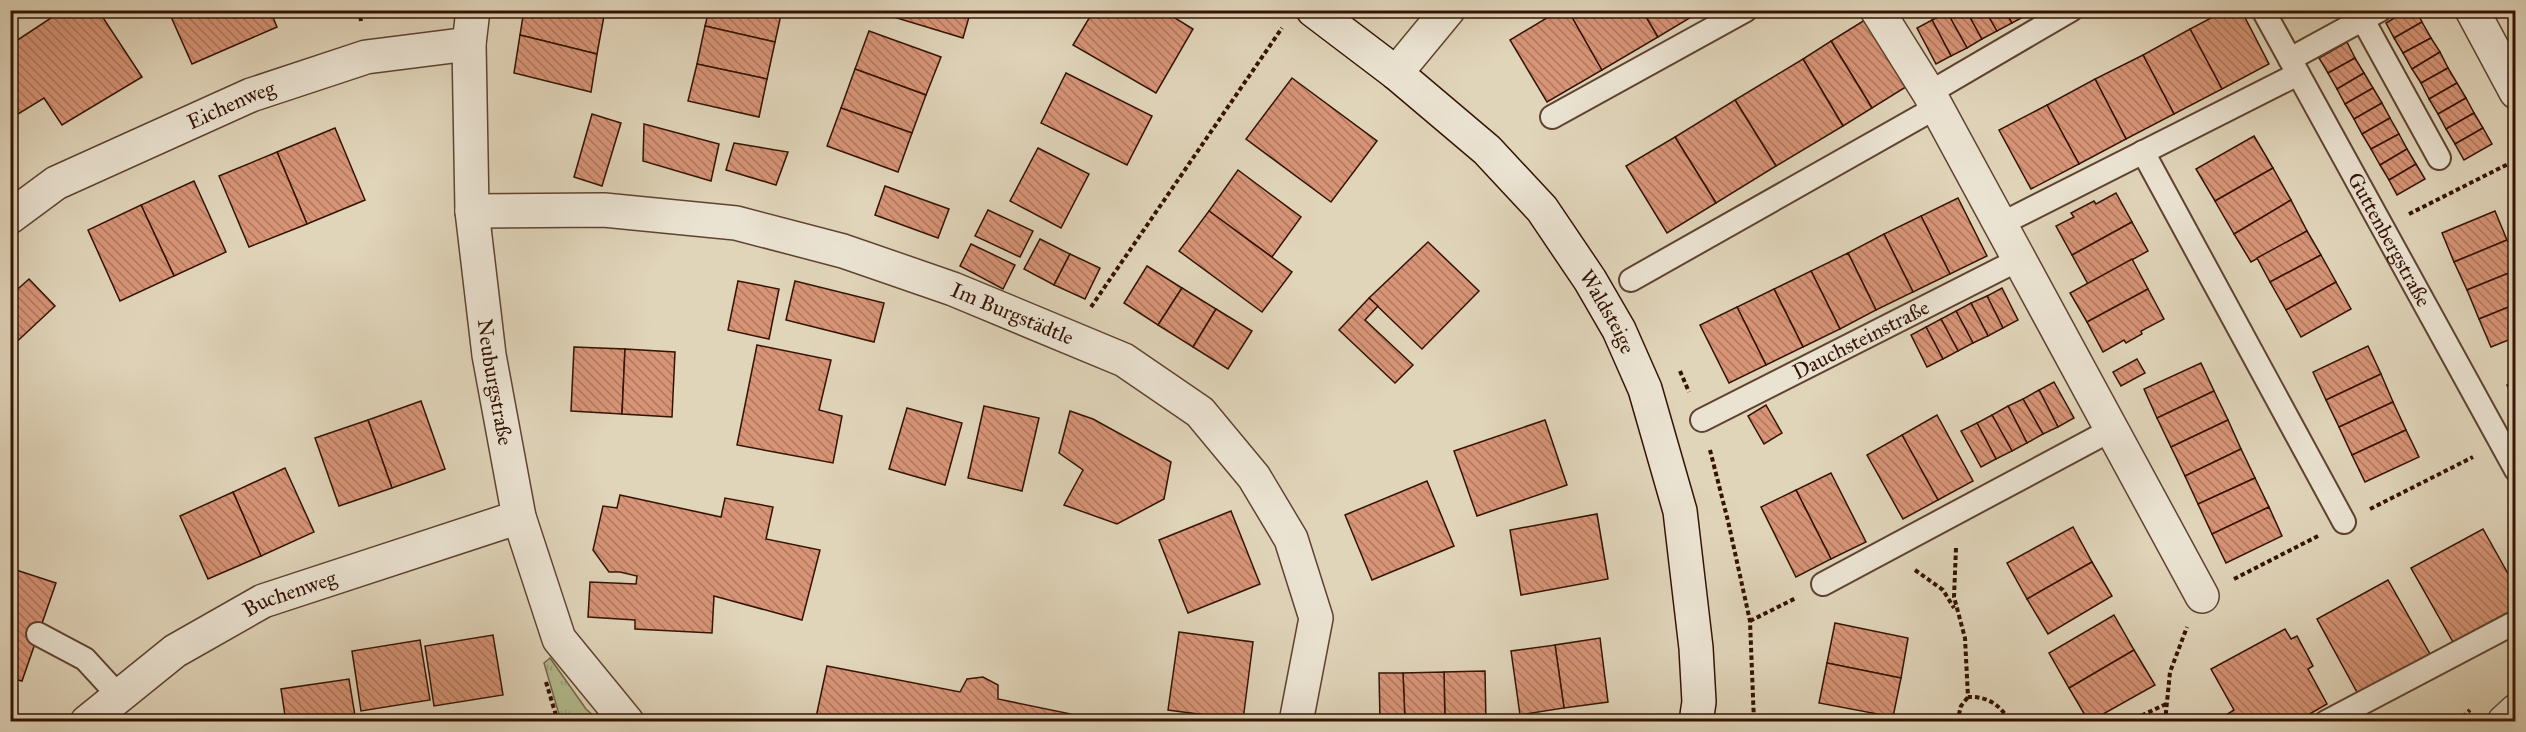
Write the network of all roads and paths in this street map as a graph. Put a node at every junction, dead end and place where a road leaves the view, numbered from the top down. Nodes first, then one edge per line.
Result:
1 (473, 10) edge
2 (1448, 10) edge
3 (1746, 10) edge
4 (1877, 10) edge
5 (2071, 10) edge
6 (2263, 10) edge
7 (2472, 10) edge
8 (1301, 15) edge
9 (2371, 15) edge
10 (469, 44) junction
11 (2294, 67) junction
12 (1396, 73) junction
13 (2516, 92) edge
14 (1933, 100) junction
15 (1552, 117) dead end
16 (2143, 152) junction
17 (2439, 158) dead end
18 (2516, 160) edge
19 (472, 210) junction
20 (10, 217) edge
21 (2001, 224) junction
22 (2382, 227) junction
23 (2020, 259) junction
24 (1631, 280) dead end
25 (1070, 338) junction
26 (1702, 420) dead end
27 (2111, 430) junction
28 (2516, 470) edge
29 (519, 517) junction
30 (2344, 522) dead end
31 (1958, 540) dead end
32 (1878, 554) junction
33 (1823, 584) joint
34 (2202, 596) joint
35 (1956, 611) junction
36 (1750, 621) dead end
37 (2516, 622) edge
38 (38, 634) dead end
39 (119, 696) junction
40 (1968, 697) junction
41 (2166, 704) junction
42 (2516, 711) edge
43 (557, 718) dead end
44 (87, 722) edge
45 (536, 722) edge
46 (627, 722) edge
47 (1296, 722) edge
48 (1696, 722) edge
49 (1957, 722) edge
50 (2010, 722) edge
51 (2128, 722) edge
52 (2165, 722) edge
53 (2326, 722) edge
54 (2504, 722) edge

1 - 10 street, Neuburgstraße
2 - 12 street
3 - 15 lane
4 - 14 street
5 - 14 lane
6 - 11 lane, Guttenbergstraße
7 - 13 street
8 - 12 street, Waldsteige
8 - 25 path
9 - 11 lane
9 - 17 lane
10 - 19 street, Neuburgstraße
10 - 20 street, Eichenweg
11 - 16 lane
11 - 22 lane, Guttenbergstraße
12 - 48 street, Waldsteige
14 - 21 street
14 - 24 lane
16 - 21 lane
16 - 30 lane
18 - 22 path
19 - 25 street, Im Burgstädtle
19 - 29 street, Neuburgstraße
21 - 23 street
22 - 28 lane, Guttenbergstraße
23 - 26 lane, Dauchsteinstraße
23 - 27 street
25 - 47 street, Im Burgstädtle
27 - 32 lane
27 - 34 street
29 - 39 street, Buchenweg
29 - 46 street, Neuburgstraße
31 - 35 path
32 - 33 lane
32 - 35 path
33 - 36 path
34 - 41 path
35 - 40 path
37 - 53 lane
38 - 39 lane
39 - 44 street, Buchenweg
40 - 49 path
40 - 50 path
41 - 51 path
41 - 52 path
42 - 54 street
43 - 45 path

